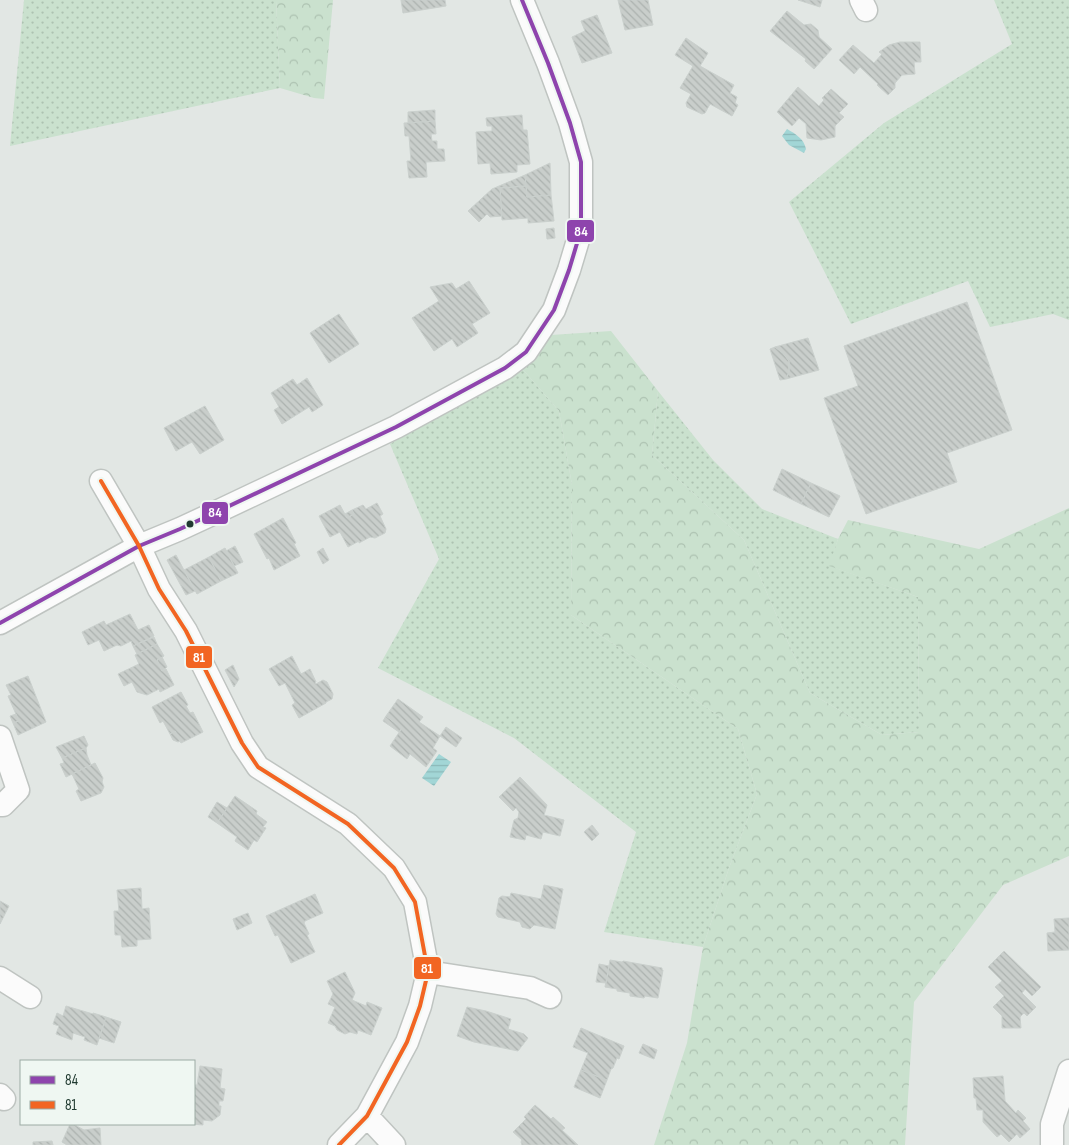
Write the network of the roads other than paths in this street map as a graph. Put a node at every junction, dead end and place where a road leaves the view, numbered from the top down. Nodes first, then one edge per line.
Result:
1 (522, 0) edge
2 (101, 481) dead end
3 (139, 546) junction
4 (0, 623) edge
5 (0, 737) edge
6 (0, 806) edge
7 (428, 972) junction
8 (0, 978) edge
9 (30, 997) dead end
10 (550, 997) dead end
11 (1069, 1071) edge
12 (367, 1116) junction
13 (339, 1145) edge
14 (394, 1145) edge
15 (1052, 1145) edge

1 - 3 street
2 - 3 street
3 - 4 street
3 - 7 street
5 - 6 street
7 - 10 street
7 - 12 street
8 - 9 street
11 - 15 street
12 - 13 street
12 - 14 street

